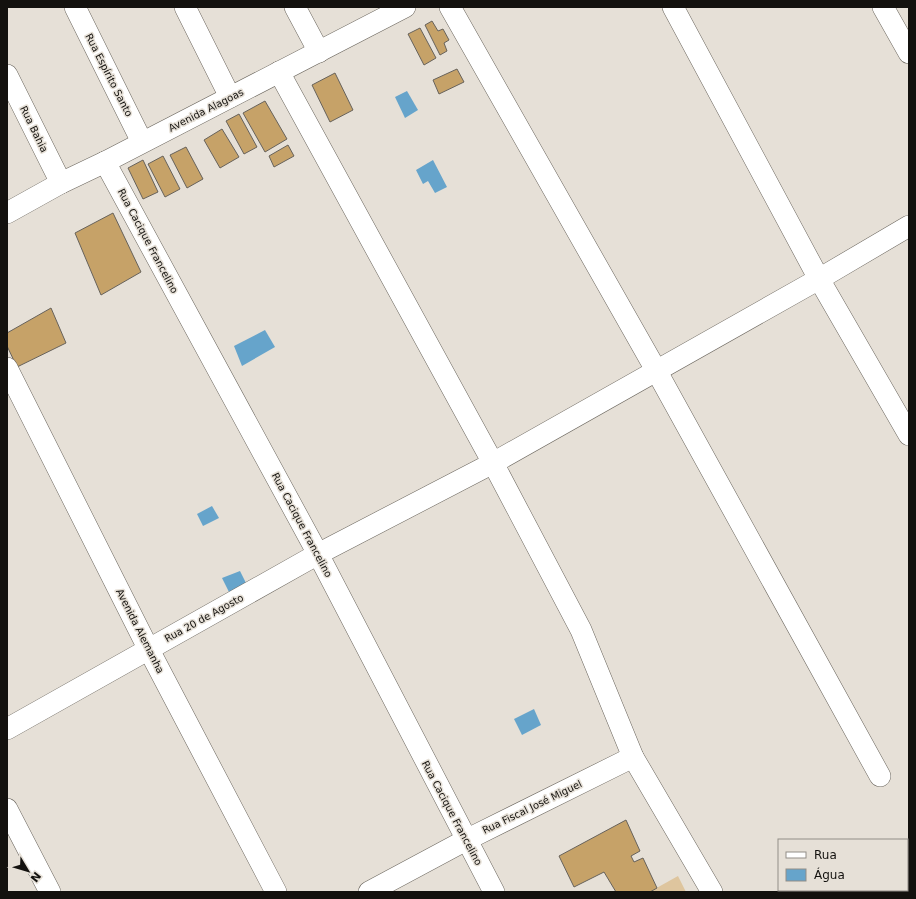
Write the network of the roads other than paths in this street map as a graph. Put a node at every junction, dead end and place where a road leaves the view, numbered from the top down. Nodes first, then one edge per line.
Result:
1 (75, 7) edge
2 (185, 7) edge
3 (296, 7) edge
4 (450, 7) edge
5 (673, 7) edge
6 (883, 7) edge
7 (401, 8) edge
8 (319, 52) junction
9 (909, 53) edge
10 (280, 72) junction
11 (7, 75) edge
12 (230, 97) junction
13 (142, 142) junction
14 (105, 162) junction
15 (61, 183) junction
16 (7, 213) edge
17 (909, 226) edge
18 (819, 279) junction
19 (7, 368) edge
20 (656, 370) junction
21 (909, 435) edge
22 (493, 463) junction
23 (318, 554) junction
24 (149, 650) junction
25 (7, 729) edge
26 (633, 757) junction
27 (880, 776) dead end
28 (7, 809) edge
29 (466, 840) junction
30 (50, 892) edge
31 (276, 892) edge
32 (369, 892) edge
33 (494, 892) edge
34 (712, 892) edge

1 - 13 street, Rua Espírito Santo
2 - 12 street
3 - 8 street
4 - 20 street
5 - 18 street
6 - 9 street
7 - 8 street, Avenida Alagoas
8 - 10 street, Avenida Alagoas
10 - 12 street, Avenida Alagoas
10 - 22 street
11 - 15 street, Rua Bahia
12 - 13 street, Avenida Alagoas
13 - 14 street, Avenida Alagoas
14 - 15 street, Avenida Alagoas
14 - 23 street, Rua Cacique Francelino
15 - 16 street, Avenida Alagoas
17 - 18 street, Rua 20 de Agosto
18 - 20 street, Rua 20 de Agosto
18 - 21 street
19 - 24 street, Avenida Alemanha
20 - 22 street, Rua 20 de Agosto
20 - 27 street
22 - 23 street, Rua 20 de Agosto
22 - 26 street
23 - 24 street, Rua 20 de Agosto
23 - 29 street, Rua Cacique Francelino
24 - 25 street, Rua 20 de Agosto
24 - 31 street, Avenida Alemanha
26 - 29 street, Rua Fiscal José Miguel
26 - 34 street
28 - 30 street
29 - 32 street, Rua Fiscal José Miguel
29 - 33 street, Rua Cacique Francelino

